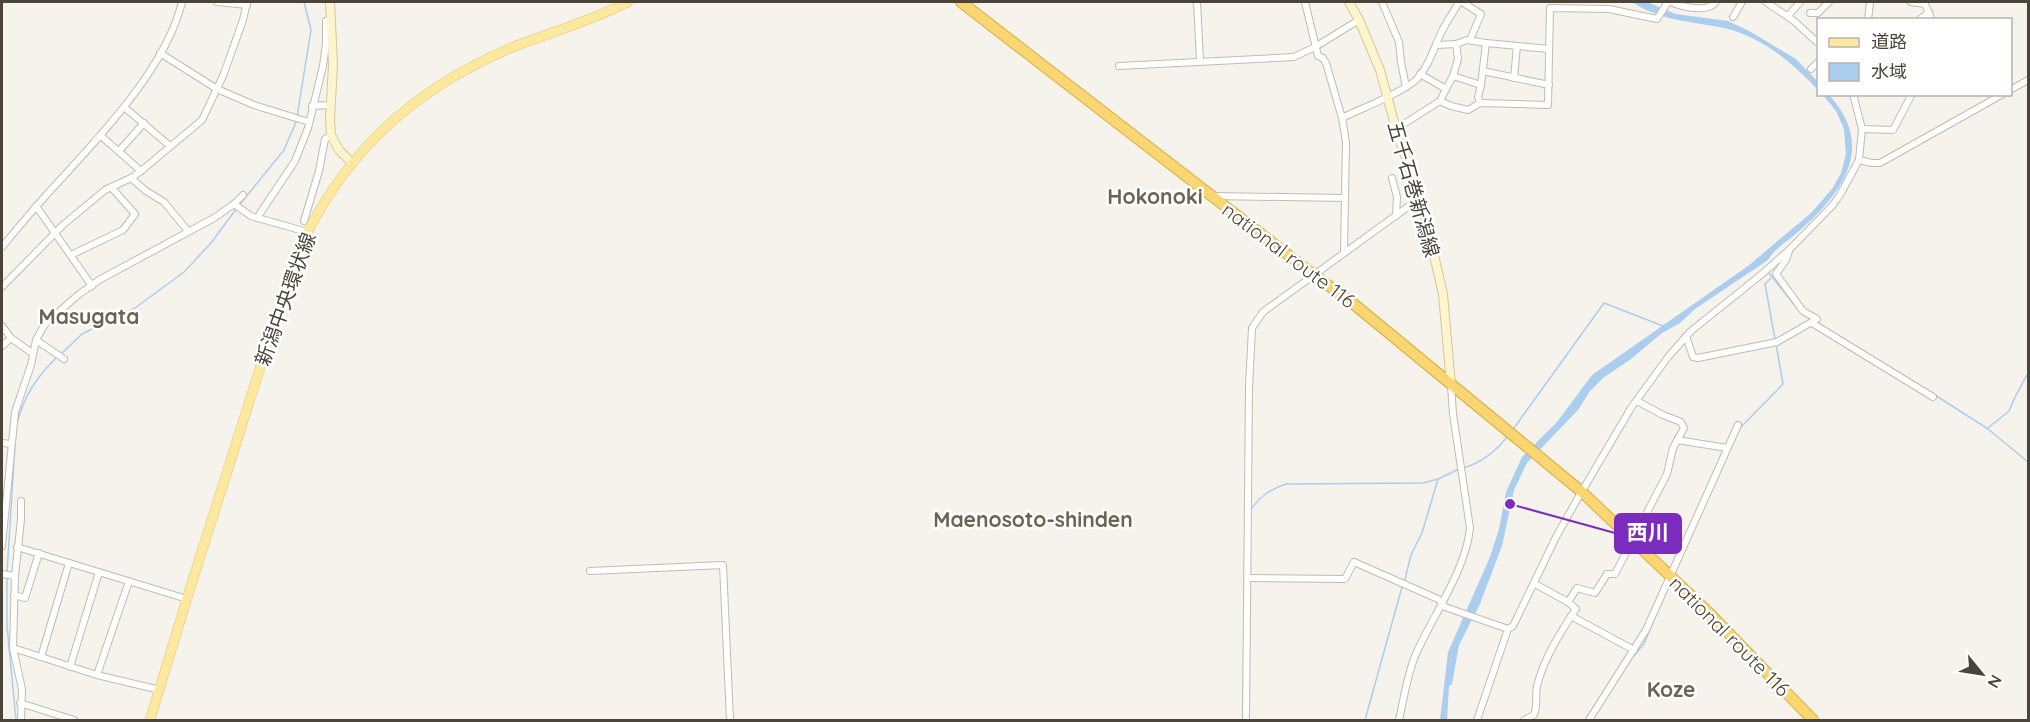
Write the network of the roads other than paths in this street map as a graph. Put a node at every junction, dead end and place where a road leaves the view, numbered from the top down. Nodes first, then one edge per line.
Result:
1 (182, 2) edge
2 (217, 2) edge
3 (330, 2) edge
4 (628, 2) edge
5 (961, 2) edge
6 (1197, 2) edge
7 (1305, 2) edge
8 (1349, 2) edge
9 (1382, 2) edge
10 (1461, 2) edge
11 (1668, 2) edge
12 (1716, 2) edge
13 (1742, 2) edge
14 (1766, 2) edge
15 (1800, 2) edge
16 (1829, 2) edge
17 (1870, 2) edge
18 (1911, 2) edge
19 (247, 3) edge
20 (1925, 3) edge
21 (1929, 12) junction
22 (1810, 13) dead end
23 (1788, 16) junction
24 (1734, 17) dead end
25 (1868, 18) edge
26 (1922, 18) edge
27 (1931, 18) edge
28 (1359, 20) junction
29 (326, 21) dead end
30 (1470, 40) junction
31 (1817, 42) edge
32 (1486, 43) junction
33 (1456, 44) junction
34 (1437, 45) junction
35 (1517, 46) junction
36 (1315, 47) junction
37 (1548, 49) junction
38 (160, 53) junction
39 (1200, 61) junction
40 (1817, 63) edge
41 (1119, 66) dead end
42 (1811, 69) dead end
43 (1483, 71) junction
44 (1420, 74) junction
45 (1454, 76) junction
46 (1514, 78) junction
47 (2028, 80) edge
48 (1481, 85) junction
49 (1549, 85) junction
50 (1406, 87) junction
51 (217, 89) junction
52 (1446, 89) junction
53 (2012, 89) edge
54 (1388, 96) junction
55 (1854, 96) edge
56 (1911, 96) edge
57 (1999, 96) edge
58 (1440, 101) junction
59 (1480, 103) junction
60 (330, 105) junction
61 (312, 106) junction
62 (124, 107) junction
63 (1342, 118) junction
64 (309, 122) junction
65 (144, 123) junction
66 (1396, 129) junction
67 (1862, 129) junction
68 (332, 135) junction
69 (101, 136) junction
70 (170, 146) junction
71 (119, 151) junction
72 (1859, 160) junction
73 (352, 163) junction
74 (141, 171) junction
75 (130, 178) junction
76 (1392, 178) dead end
77 (111, 187) junction
78 (243, 195) dead end
79 (1212, 196) junction
80 (1345, 198) junction
81 (1420, 198) junction
82 (234, 204) junction
83 (36, 206) junction
84 (1396, 216) junction
85 (257, 218) junction
86 (304, 220) dead end
87 (188, 231) junction
88 (307, 232) junction
89 (56, 233) junction
90 (2, 247) edge
91 (1789, 250) junction
92 (1344, 253) junction
93 (71, 255) junction
94 (1314, 275) junction
95 (92, 286) junction
96 (2, 287) edge
97 (1812, 323) junction
98 (2, 326) edge
99 (1686, 336) junction
100 (11, 338) junction
101 (36, 340) junction
102 (2, 346) edge
103 (32, 353) junction
104 (64, 359) dead end
105 (1451, 385) junction
106 (1933, 397) dead end
107 (1637, 401) junction
108 (1738, 425) dead end
109 (1677, 440) junction
110 (2, 443) edge
111 (11, 444) junction
112 (1727, 448) junction
113 (1582, 492) junction
114 (4, 500) edge
115 (21, 501) dead end
116 (1632, 540) junction
117 (2, 546) edge
118 (17, 547) junction
119 (39, 553) junction
120 (69, 563) junction
121 (590, 571) dead end
122 (99, 572) junction
123 (2, 574) edge
124 (15, 576) junction
125 (1671, 576) junction
126 (1248, 578) junction
127 (129, 581) junction
128 (1535, 584) junction
129 (14, 595) junction
130 (187, 599) junction
131 (1568, 602) junction
132 (1442, 605) junction
133 (1571, 616) junction
134 (1508, 628) junction
135 (13, 648) junction
136 (1634, 650) junction
137 (41, 657) junction
138 (70, 667) junction
139 (97, 675) junction
140 (160, 690) junction
141 (20, 703) junction
142 (21, 720) edge
143 (74, 720) edge
144 (150, 720) edge
145 (730, 720) edge
146 (1246, 720) edge
147 (1399, 720) edge
148 (1477, 720) edge
149 (1524, 720) edge
150 (1589, 720) edge
151 (1813, 720) edge

1 - 38 street
2 - 19 street
3 - 60 main road
4 - 73 main road, 新潟中央環状線
5 - 79 highway, national route 116
6 - 39 street
7 - 36 street
8 - 28 main road, 五千石巻新潟線
9 - 50 street
10 - 30 street
10 - 34 street
11 - 12 street
11 - 37 street
13 - 24 street
14 - 23 street
15 - 23 street
16 - 22 street
17 - 25 street
18 - 20 street
19 - 51 street
20 - 21 street
21 - 26 street
21 - 27 street
23 - 31 street
28 - 36 street
28 - 54 main road, 五千石巻新潟線
29 - 61 street
30 - 32 street
30 - 33 street
32 - 35 street
32 - 43 street
33 - 34 street
33 - 45 street
34 - 44 street
35 - 37 street
35 - 46 street
36 - 39 street
36 - 63 street
37 - 49 street
38 - 51 street
38 - 62 street
39 - 41 street
40 - 42 street
43 - 46 street
43 - 48 street
44 - 50 street
44 - 52 street
45 - 48 street
45 - 52 street
46 - 49 street
47 - 53 street
48 - 59 street
49 - 59 street
50 - 54 street
51 - 64 street
51 - 70 street
52 - 58 street
54 - 63 street
54 - 66 main road, 五千石巻新潟線
55 - 67 street
56 - 67 street
57 - 72 street
58 - 59 street
58 - 66 street
60 - 61 street
60 - 68 main road
61 - 64 street
62 - 65 street
62 - 69 street
63 - 80 street
64 - 85 street
65 - 70 street
65 - 71 street
66 - 81 main road, 五千石巻新潟線
67 - 72 street
68 - 73 main road
68 - 86 street
69 - 71 street
69 - 83 street
70 - 74 street
71 - 74 street
72 - 91 street
73 - 88 main road, 新潟中央環状線
74 - 75 street
75 - 77 street
75 - 87 street
76 - 84 street
77 - 89 street
77 - 93 street
78 - 82 street
79 - 80 street
79 - 94 highway, national route 116
80 - 92 street
81 - 84 street
81 - 105 main road, 五千石巻新潟線
82 - 85 street
82 - 87 street
83 - 89 street
83 - 90 street
84 - 92 street
85 - 88 street
87 - 95 street
88 - 130 main road, 新潟中央環状線
89 - 93 street
89 - 96 street
91 - 97 street
91 - 99 street
92 - 94 street
93 - 95 street
94 - 105 highway, national route 116
94 - 126 street
95 - 101 street
97 - 99 street
97 - 106 street
98 - 100 street
99 - 107 street
100 - 102 street
100 - 103 street
101 - 103 street
101 - 104 street
103 - 111 street
105 - 113 highway, national route 116
105 - 132 street
107 - 109 street
107 - 113 street
108 - 112 street
109 - 112 street
109 - 116 street
110 - 111 street
111 - 114 street
112 - 125 street
113 - 116 highway, national route 116
113 - 128 street
114 - 117 street
115 - 118 street
116 - 125 highway, national route 116
116 - 131 street
118 - 119 street
118 - 124 street
119 - 120 street
119 - 129 street
120 - 122 street
120 - 137 street
121 - 145 street
122 - 127 street
122 - 138 street
123 - 124 street
124 - 129 street
125 - 136 street
125 - 151 highway, national route 116
126 - 132 street
126 - 146 street
127 - 130 street
127 - 139 street
128 - 131 street
128 - 134 street
129 - 135 street
130 - 140 main road, 新潟中央環状線
131 - 133 street
132 - 134 street
132 - 147 street
133 - 136 street
133 - 149 street
134 - 148 street
135 - 137 street
135 - 141 street
136 - 150 street
137 - 138 street
138 - 139 street
139 - 140 street
140 - 144 main road, 新潟中央環状線
141 - 142 street
141 - 143 street

